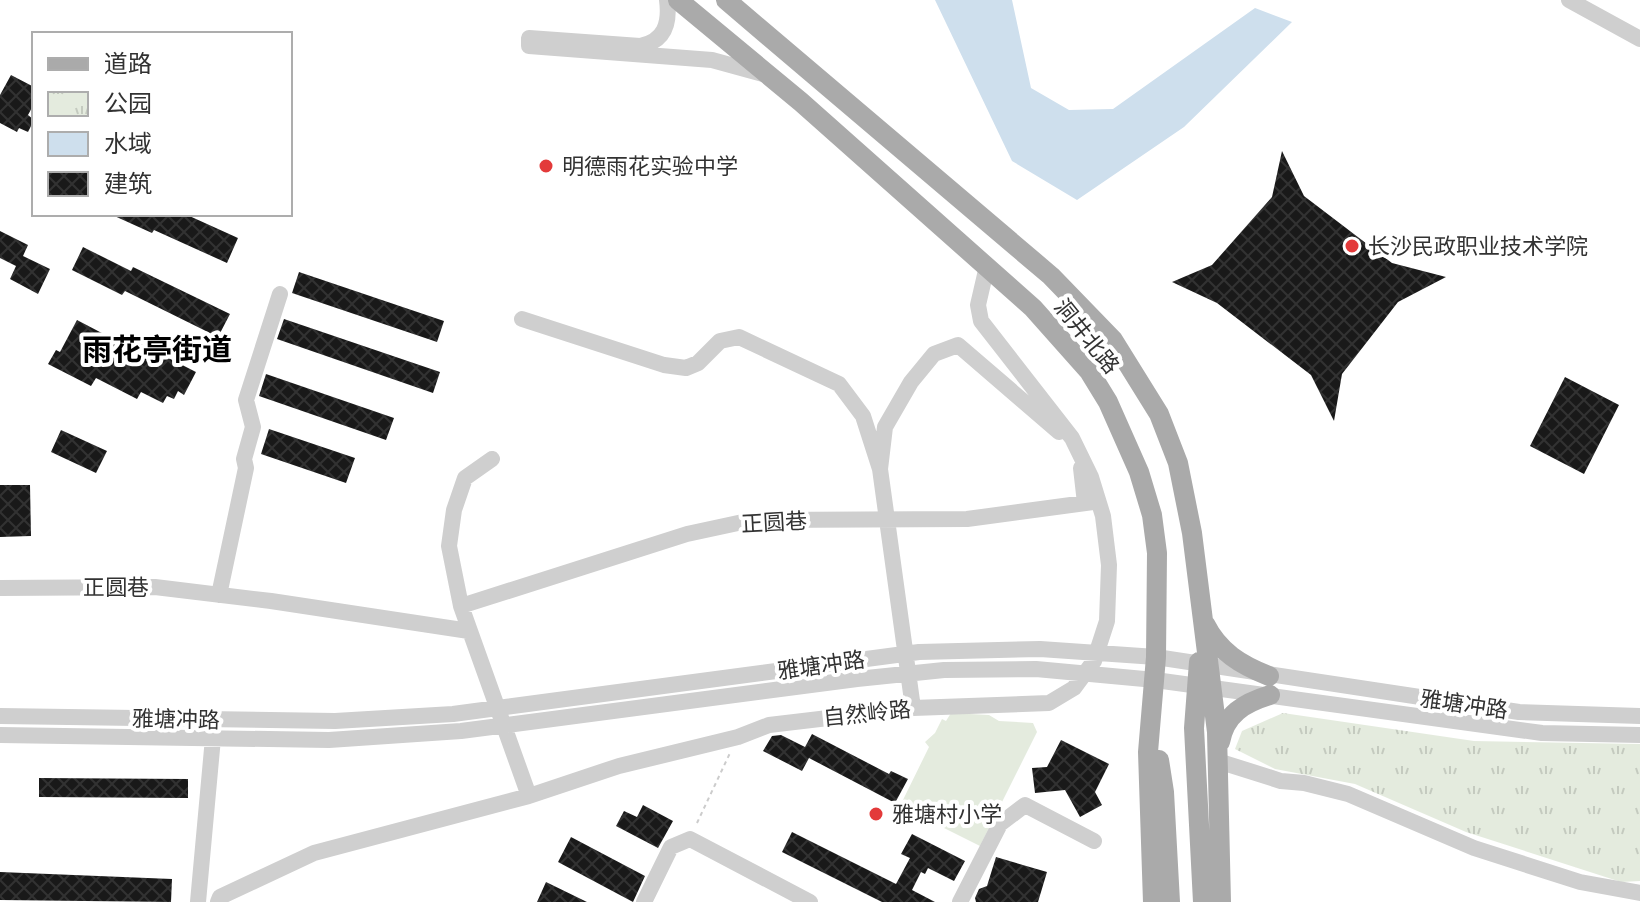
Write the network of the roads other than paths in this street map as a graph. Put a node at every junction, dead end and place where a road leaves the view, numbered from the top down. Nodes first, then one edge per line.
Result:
1 (667, 0) edge
2 (678, 0) edge
3 (726, 0) edge
4 (1569, 0) edge
5 (1640, 39) edge
6 (774, 80) junction
7 (987, 266) junction
8 (280, 294) dead end
9 (522, 319) dead end
10 (492, 459) dead end
11 (880, 469) junction
12 (1092, 502) junction
13 (887, 519) junction
14 (0, 588) edge
15 (219, 595) junction
16 (461, 606) junction
17 (1202, 617) junction
18 (469, 631) junction
19 (1097, 653) junction
20 (906, 654) junction
21 (1156, 657) junction
22 (1085, 673) junction
23 (908, 674) junction
24 (1204, 676) junction
25 (1155, 680) junction
26 (1269, 685) junction
27 (497, 708) junction
28 (913, 708) junction
29 (0, 716) edge
30 (1640, 716) edge
31 (1151, 717) junction
32 (503, 726) junction
33 (0, 735) edge
34 (1640, 735) edge
35 (213, 738) junction
36 (1218, 758) junction
37 (529, 796) junction
38 (1094, 841) dead end
39 (1640, 893) edge
40 (198, 902) edge
41 (218, 902) edge
42 (644, 902) edge
43 (810, 902) edge
44 (960, 902) edge
45 (1153, 902) edge
46 (1170, 902) edge
47 (1203, 902) edge
48 (1221, 902) edge

1 - 6 street
2 - 6 main road, 洞井北路
3 - 17 main road, 洞井北路
4 - 5 street
6 - 7 main road, 洞井北路
7 - 12 street, 自然岭路
7 - 21 main road, 洞井北路
8 - 15 street
9 - 11 street
10 - 16 street
11 - 12 street
11 - 13 street
12 - 13 street, 正圆巷
12 - 19 street, 自然岭路
13 - 16 street, 正圆巷
13 - 20 street
14 - 15 street, 正圆巷
15 - 18 street, 正圆巷
16 - 18 street
17 - 24 main road, 洞井北路
17 - 26 main road
18 - 27 street
19 - 20 street, 雅塘冲路
19 - 21 street, 雅塘冲路
19 - 22 street, 自然岭路
20 - 23 street
20 - 27 street, 雅塘冲路
21 - 24 street, 雅塘冲路
21 - 25 main road, 洞井北路
22 - 23 street, 雅塘冲路
22 - 25 street, 雅塘冲路
22 - 28 street, 自然岭路
23 - 28 street
23 - 32 street, 雅塘冲路
24 - 25 street, 雅塘冲路
24 - 26 street, 雅塘冲路
24 - 36 main road, 洞井北路
24 - 47 main road
25 - 31 main road, 洞井北路
26 - 30 street, 雅塘冲路
26 - 34 street, 雅塘冲路
26 - 36 main road
27 - 29 street, 雅塘冲路
27 - 32 street
28 - 37 street, 自然岭路
31 - 45 main road, 洞井北路
31 - 46 main road
32 - 35 street, 雅塘冲路
32 - 37 street
33 - 35 street, 雅塘冲路
35 - 40 street
36 - 39 street
36 - 48 main road, 洞井北路
37 - 41 street, 自然岭路
38 - 44 street
42 - 43 street

